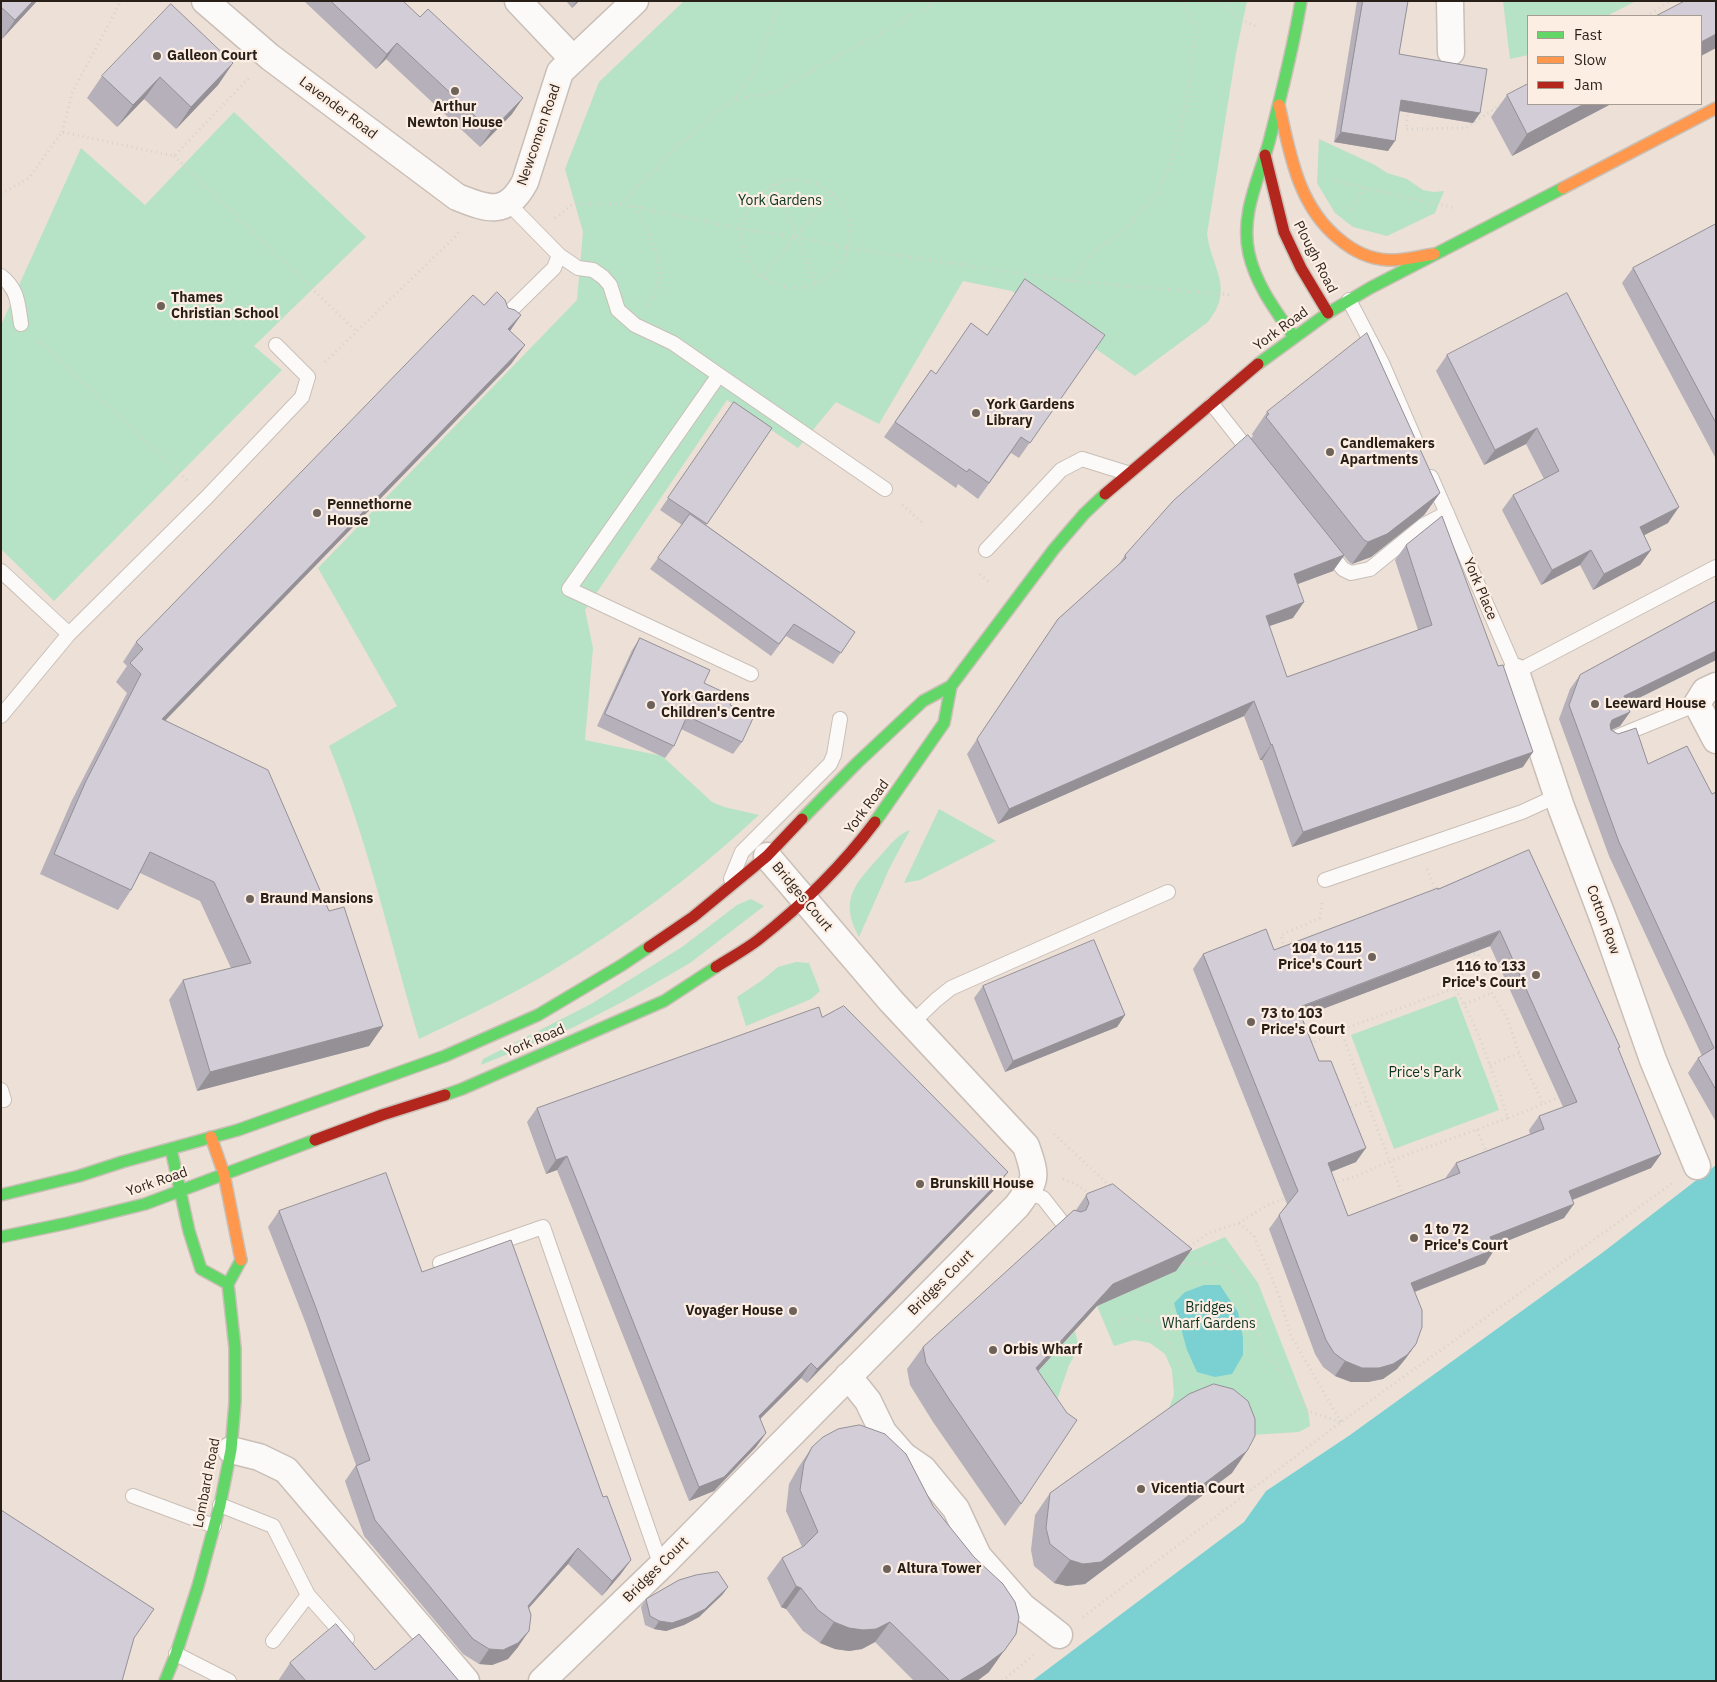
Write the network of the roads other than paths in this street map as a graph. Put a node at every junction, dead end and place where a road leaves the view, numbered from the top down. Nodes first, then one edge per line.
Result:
1 (206, 1) edge
2 (518, 1) edge
3 (635, 1) edge
4 (1301, 1) edge
5 (1450, 1) edge
6 (1451, 52) dead end
7 (573, 59) junction
8 (1278, 103) junction
9 (1716, 108) edge
10 (1266, 155) junction
11 (509, 204) junction
12 (1436, 253) junction
13 (559, 255) junction
14 (1, 276) edge
15 (1349, 300) junction
16 (1328, 313) junction
17 (500, 321) edge
18 (21, 324) road end
19 (1294, 337) junction
20 (276, 345) dead end
21 (719, 375) junction
22 (1212, 404) junction
23 (1420, 451) edge
24 (1263, 468) edge
25 (1428, 468) edge
26 (1127, 473) junction
27 (885, 489) dead end
28 (1447, 513) junction
29 (1318, 538) edge
30 (986, 550) dead end
31 (1716, 567) edge
32 (1, 571) edge
33 (69, 634) junction
34 (1516, 672) junction
35 (751, 674) dead end
36 (951, 686) junction
37 (1706, 694) edge
38 (1, 716) edge
39 (840, 719) dead end
40 (1609, 740) edge
41 (1716, 740) edge
42 (1557, 796) junction
43 (767, 856) junction
44 (1325, 880) road end
45 (727, 889) junction
46 (1168, 892) dead end
47 (805, 900) junction
48 (912, 1023) junction
49 (211, 1137) junction
50 (171, 1149) junction
51 (1697, 1166) road end
52 (224, 1174) junction
53 (181, 1190) junction
54 (1027, 1192) junction
55 (1, 1195) edge
56 (1065, 1226) edge
57 (1, 1237) edge
58 (440, 1262) dead end
59 (228, 1284) junction
60 (848, 1376) junction
61 (231, 1450) junction
62 (133, 1496) dead end
63 (220, 1504) junction
64 (214, 1526) junction
65 (661, 1566) junction
66 (308, 1595) junction
67 (1059, 1635) road end
68 (274, 1640) dead end
69 (355, 1648) edge
70 (176, 1654) junction
71 (165, 1681) edge
72 (229, 1681) edge
73 (466, 1681) edge
74 (542, 1681) edge

1 - 11 street, Lavender Road
2 - 7 street
3 - 7 street, Newcomen Road
4 - 8 main road, Plough Road
5 - 6 street
7 - 11 street, Newcomen Road
8 - 10 main road, Plough Road
8 - 12 main road
9 - 12 main road, York Road
10 - 16 main road, Plough Road
10 - 19 main road, Plough Road
11 - 13 lane
12 - 15 main road, York Road
13 - 17 lane
13 - 21 lane
14 - 18 lane
15 - 16 main road, York Road
15 - 23 lane
16 - 19 main road, York Road
19 - 22 main road, York Road
20 - 33 lane
21 - 27 lane
21 - 35 lane
22 - 24 lane
22 - 26 main road, York Road
25 - 28 lane, York Place
26 - 30 lane
26 - 36 main road, York Road
28 - 29 lane
28 - 34 lane, York Place
31 - 34 lane
32 - 33 lane
33 - 38 lane
34 - 42 street, Cotton Row
36 - 43 main road, York Road
36 - 47 main road, York Road
37 - 40 lane
37 - 41 street
39 - 45 lane
42 - 44 lane
42 - 51 street, Cotton Row
43 - 45 main road, York Road
43 - 47 street, Bridges Court
45 - 49 main road, York Road
46 - 48 lane
47 - 48 street, Bridges Court
47 - 52 main road, York Road
48 - 54 street, Bridges Court
49 - 50 main road, York Road
49 - 52 main road
50 - 53 main road
50 - 55 main road, York Road
52 - 53 main road, York Road
52 - 59 main road
53 - 57 main road, York Road
53 - 59 main road
54 - 56 lane
54 - 60 street, Bridges Court
58 - 65 lane
59 - 61 main road, Lombard Road
60 - 65 street, Bridges Court
60 - 67 street
61 - 63 main road, Lombard Road
61 - 73 street
62 - 64 lane
63 - 64 main road, Lombard Road
63 - 66 lane
64 - 70 main road, Lombard Road
65 - 74 street, Bridges Court
66 - 68 lane
66 - 69 lane
70 - 71 main road, Lombard Road
70 - 72 lane

